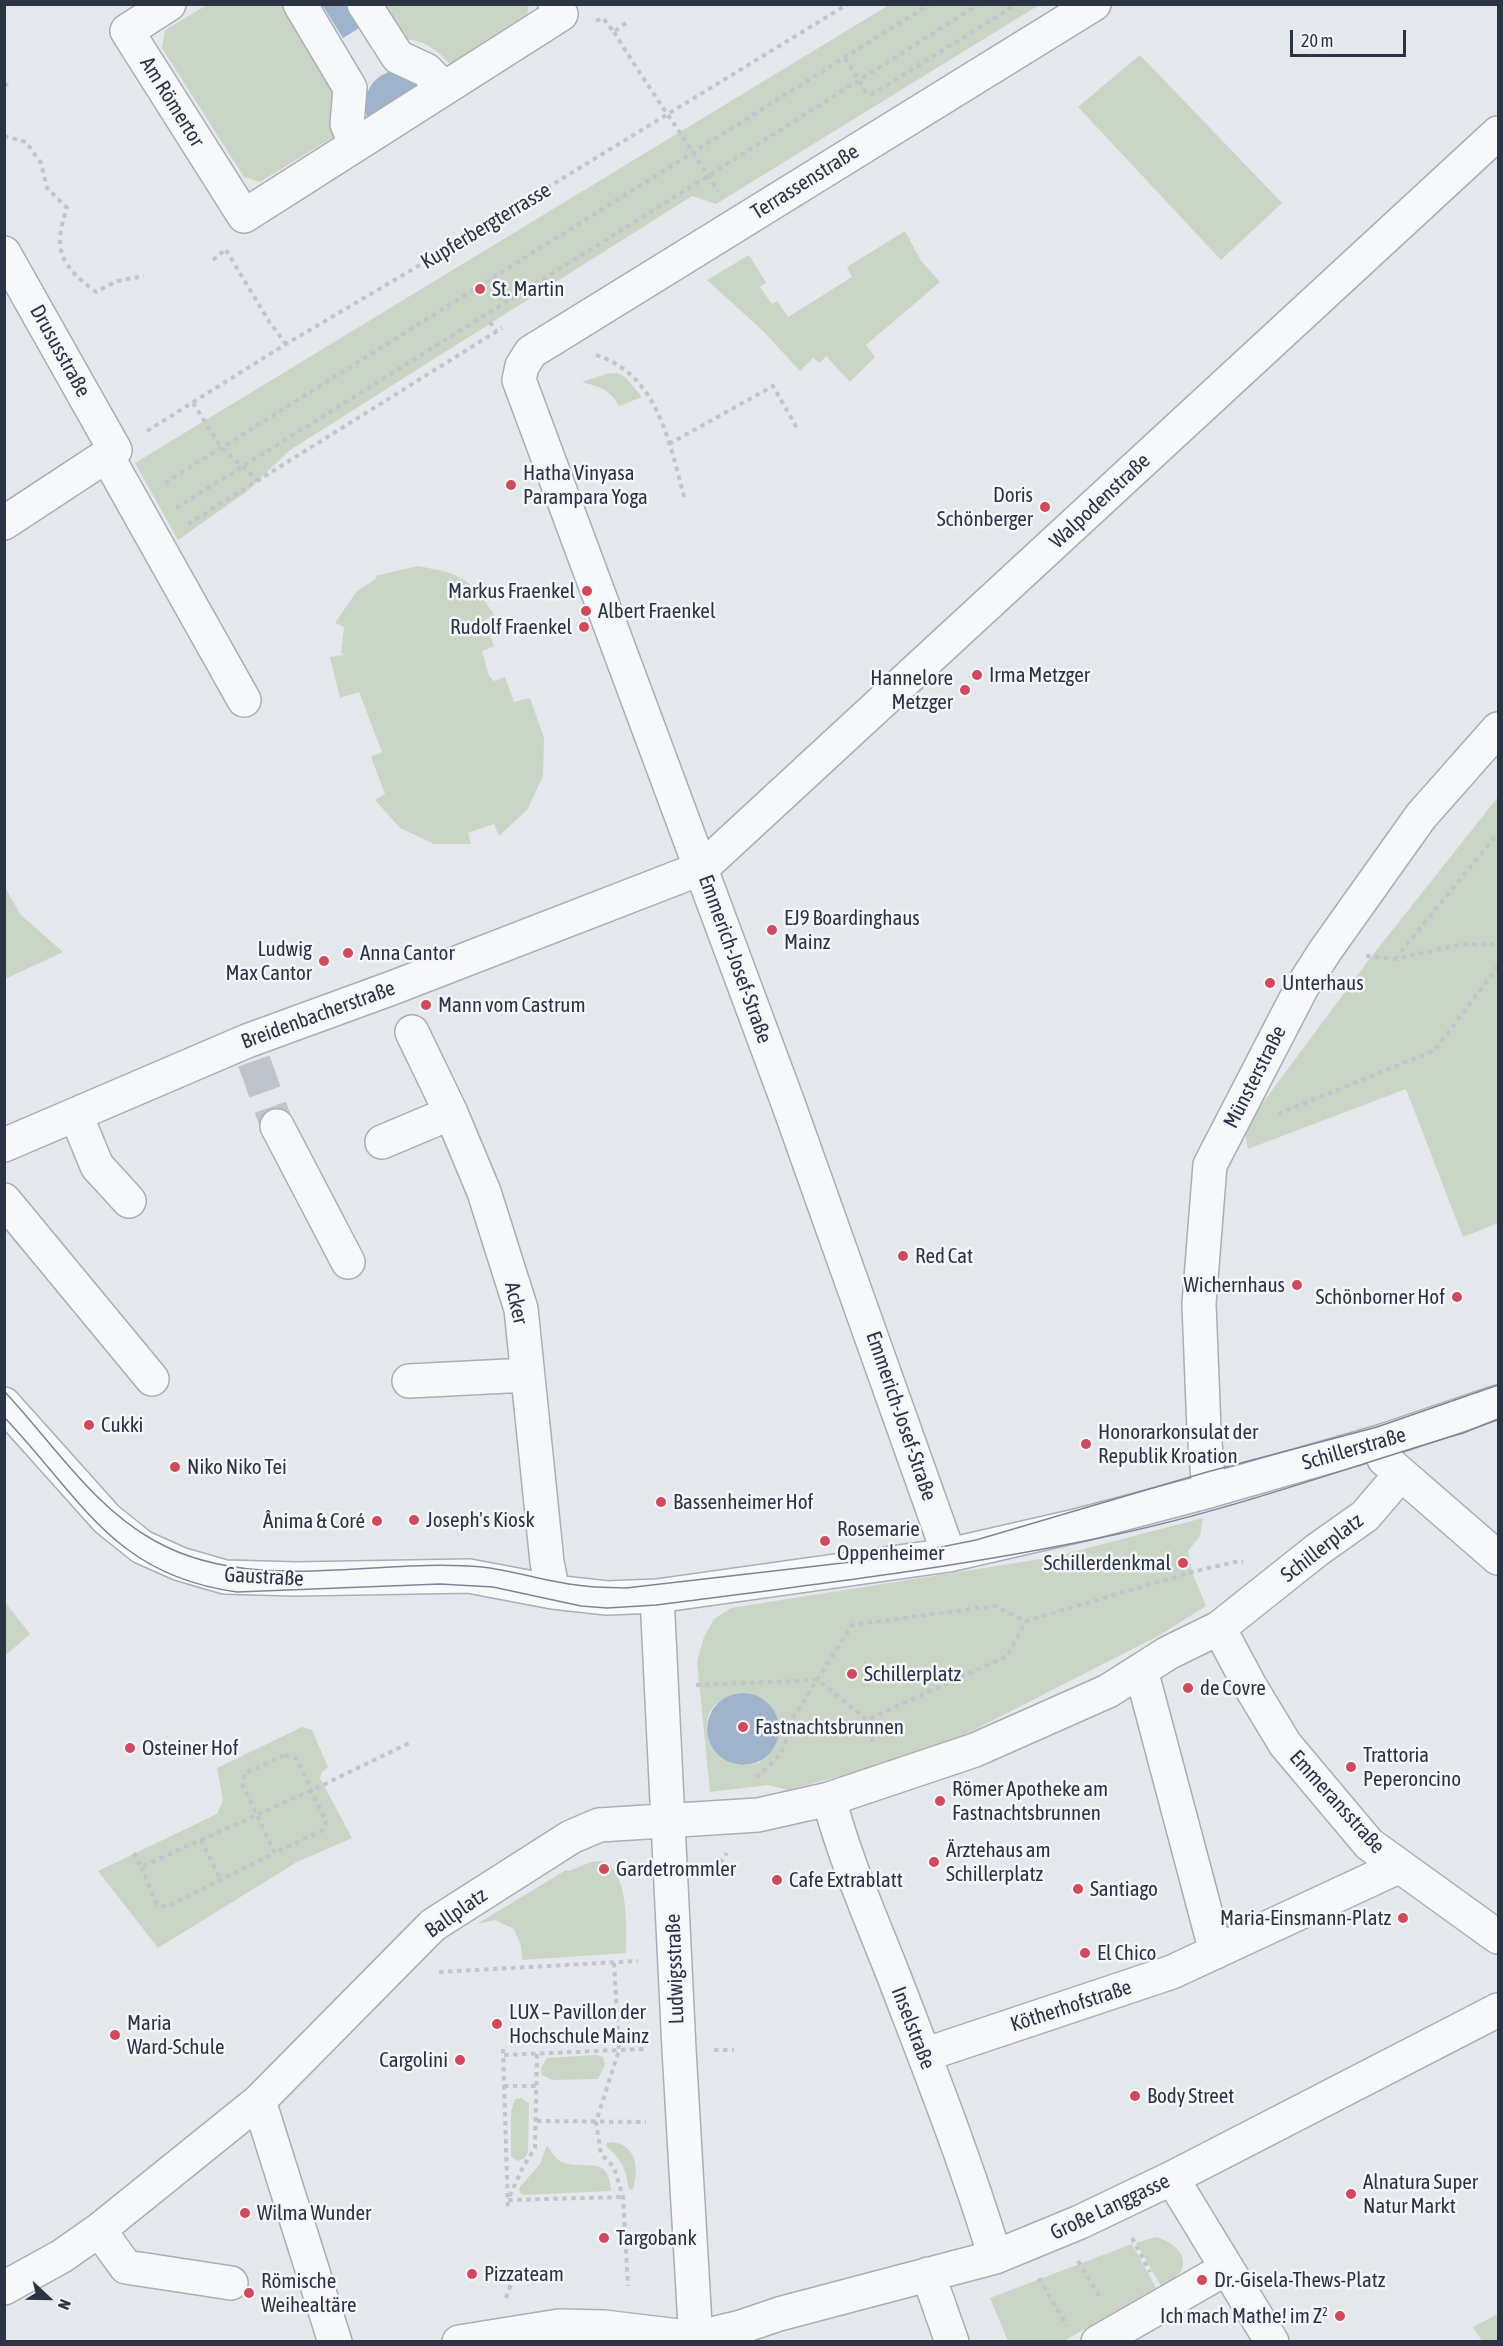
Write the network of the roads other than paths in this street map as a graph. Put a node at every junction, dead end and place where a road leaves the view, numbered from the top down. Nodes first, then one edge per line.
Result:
1 (169, 4) edge
2 (300, 4) edge
3 (364, 4) edge
4 (1094, 4) edge
5 (558, 9) edge
6 (444, 88) junction
7 (1498, 133) edge
8 (356, 144) junction
9 (4, 253) edge
10 (522, 366) joint
11 (122, 447) junction
12 (4, 523) edge
13 (244, 700) dead end
14 (1498, 729) edge
15 (702, 868) junction
16 (412, 1032) dead end
17 (451, 1113) junction
18 (76, 1115) junction
19 (276, 1126) tunnel mouth
20 (382, 1142) dead end
21 (4, 1145) edge
22 (4, 1200) edge
23 (129, 1201) dead end
24 (348, 1262) dead end
25 (527, 1374) junction
26 (152, 1379) dead end
27 (409, 1380) dead end
28 (1498, 1402) edge
29 (4, 1404) edge
30 (1368, 1445) junction
31 (1401, 1473) junction
32 (1209, 1491) junction
33 (949, 1555) junction
34 (1498, 1558) edge
35 (553, 1592) junction
36 (657, 1596) junction
37 (1219, 1628) junction
38 (1141, 1670) junction
39 (829, 1799) junction
40 (668, 1822) junction
41 (1398, 1867) junction
42 (1498, 1937) edge
43 (1216, 1952) junction
44 (1498, 2010) edge
45 (924, 2055) junction
46 (259, 2101) junction
47 (1173, 2178) junction
48 (99, 2230) junction
49 (995, 2257) junction
50 (1227, 2268) junction
51 (928, 2274) junction
52 (231, 2283) dead end
53 (4, 2288) edge
54 (1109, 2335) edge
55 (690, 2340) edge
56 (335, 2342) edge
57 (459, 2342) edge
58 (952, 2342) edge
59 (1272, 2342) edge

1 - 8 street, Am Römertor
2 - 8 street
3 - 6 street
4 - 10 street, Terrassenstraße
5 - 6 street
6 - 8 street
7 - 15 street, Walpodenstraße
9 - 11 street, Drususstraße
10 - 15 street, Emmerich-Josef-Straße
11 - 12 street
11 - 13 street
14 - 32 street, Münsterstraße
15 - 18 street, Breidenbacherstraße
15 - 33 street, Emmerich-Josef-Straße
16 - 17 street, Acker
17 - 20 street
17 - 25 street, Acker
18 - 21 street, Breidenbacherstraße
18 - 23 street
19 - 24 street
22 - 26 street
25 - 27 street
25 - 35 street, Acker
28 - 30 street, Schillerstraße
29 - 35 street, Gaustraße
30 - 31 street
30 - 32 street, Schillerstraße
31 - 34 street
31 - 37 street, Schillerplatz
32 - 33 street
33 - 36 street
35 - 36 street
36 - 40 street, Ludwigsstraße
37 - 38 street, Schillerplatz
37 - 41 street, Emmeransstraße
38 - 39 street, Schillerplatz
38 - 43 street
39 - 40 street, Schillerplatz
39 - 45 street, Inselstraße
40 - 46 street, Ballplatz
40 - 55 street, Ludwigsstraße
41 - 42 street, Emmeransstraße
41 - 43 street, Kötherhofstraße
43 - 45 street, Kötherhofstraße
44 - 47 street, Große Langgasse
45 - 49 street, Inselstraße
46 - 48 street, Ballplatz
46 - 56 street
47 - 49 street, Große Langgasse
47 - 50 street
48 - 52 street
48 - 53 street, Ballplatz
49 - 51 street, Große Langgasse
50 - 54 street
50 - 59 street
51 - 55 street, Große Langgasse
51 - 58 street
55 - 57 street

